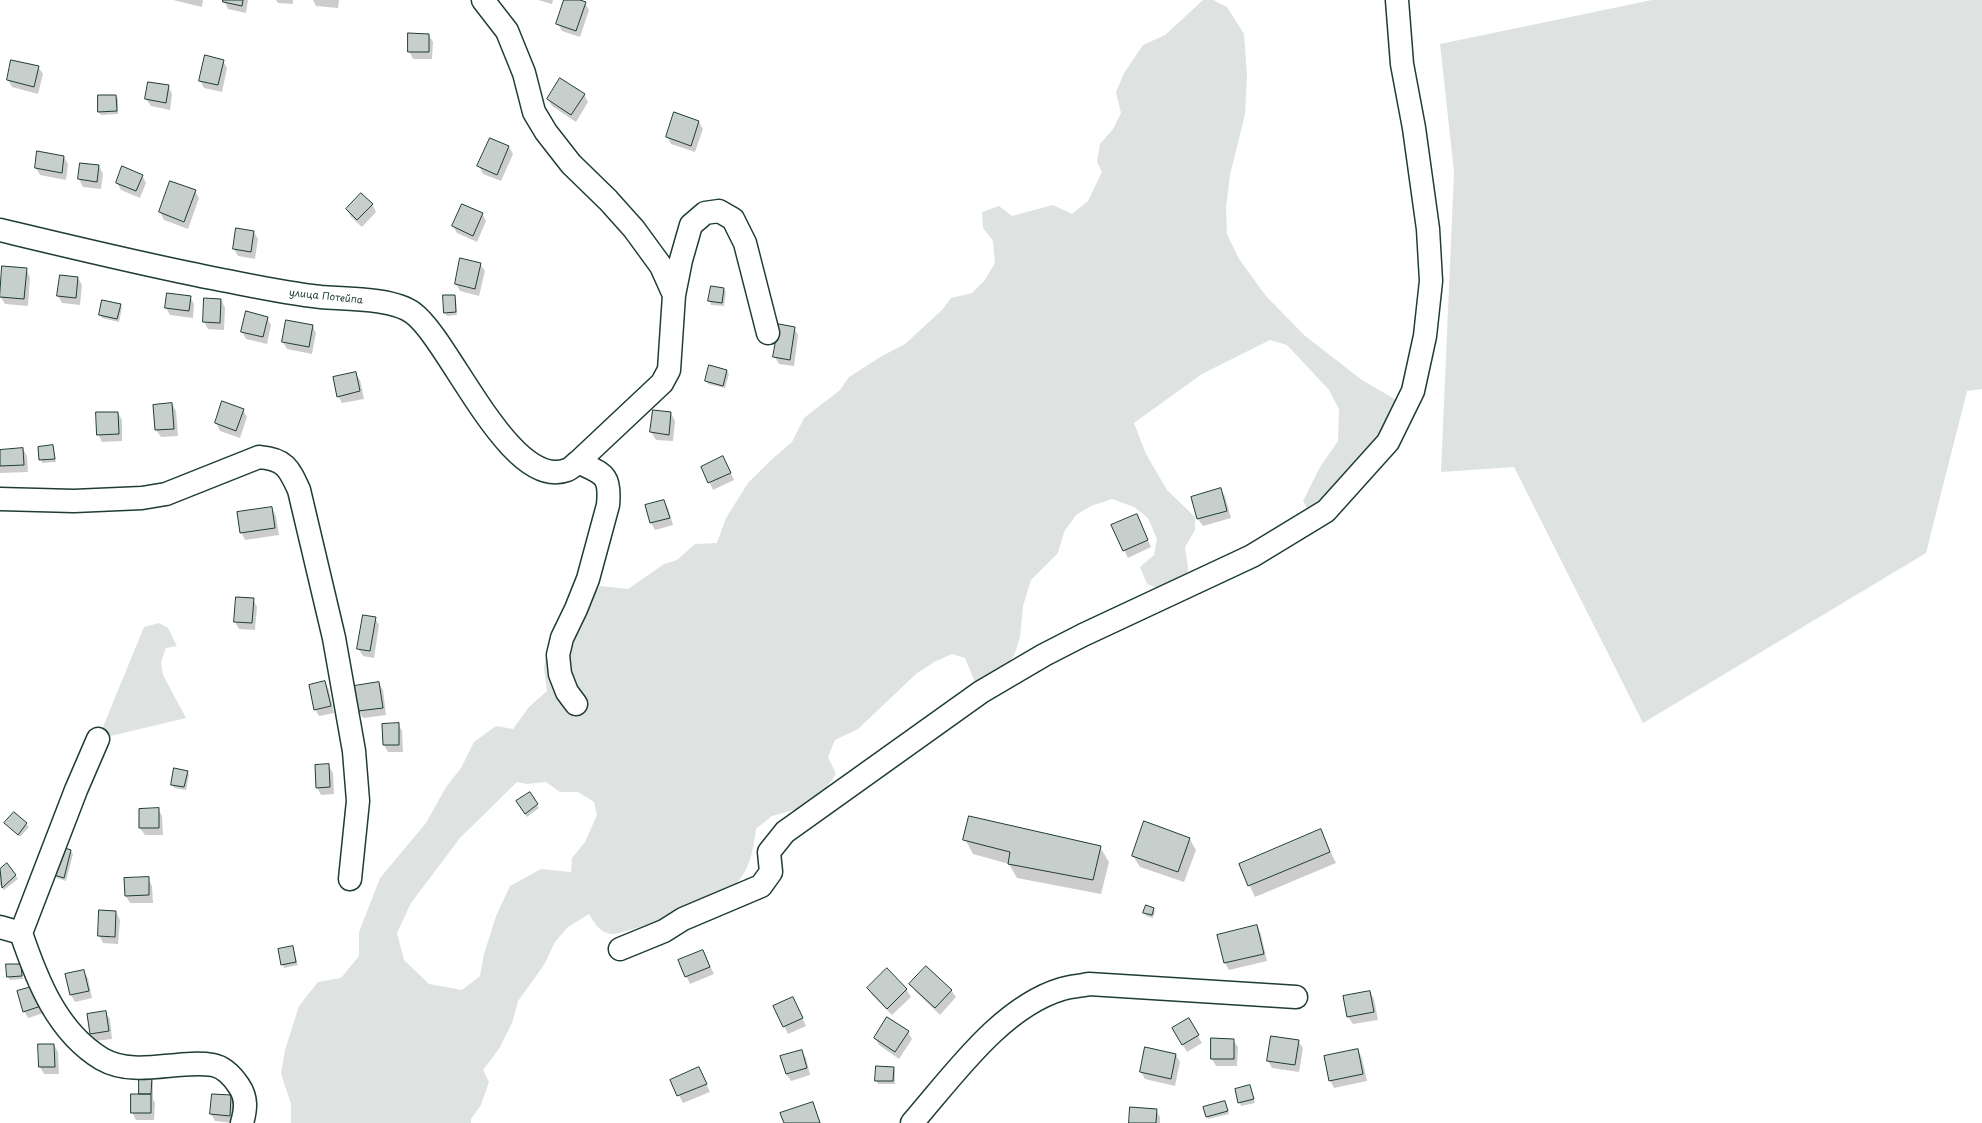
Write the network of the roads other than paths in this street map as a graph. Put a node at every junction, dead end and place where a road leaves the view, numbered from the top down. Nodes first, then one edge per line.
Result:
1 (483, 0) edge
2 (1397, 0) edge
3 (0, 230) edge
4 (674, 295) junction
5 (768, 333) dead end
6 (578, 462) junction
7 (0, 499) edge
8 (576, 704) dead end
9 (98, 739) dead end
10 (350, 879) dead end
11 (0, 927) edge
12 (21, 933) junction
13 (620, 950) dead end
14 (1296, 997) dead end
15 (242, 1123) edge
16 (912, 1123) edge

1 - 4 street
2 - 13 street
3 - 6 street, улица Потейпа
4 - 5 street, улица Потейпа
4 - 6 street, улица Потейпа
6 - 8 street
7 - 10 street
9 - 12 street
11 - 12 street
12 - 15 street
14 - 16 street

